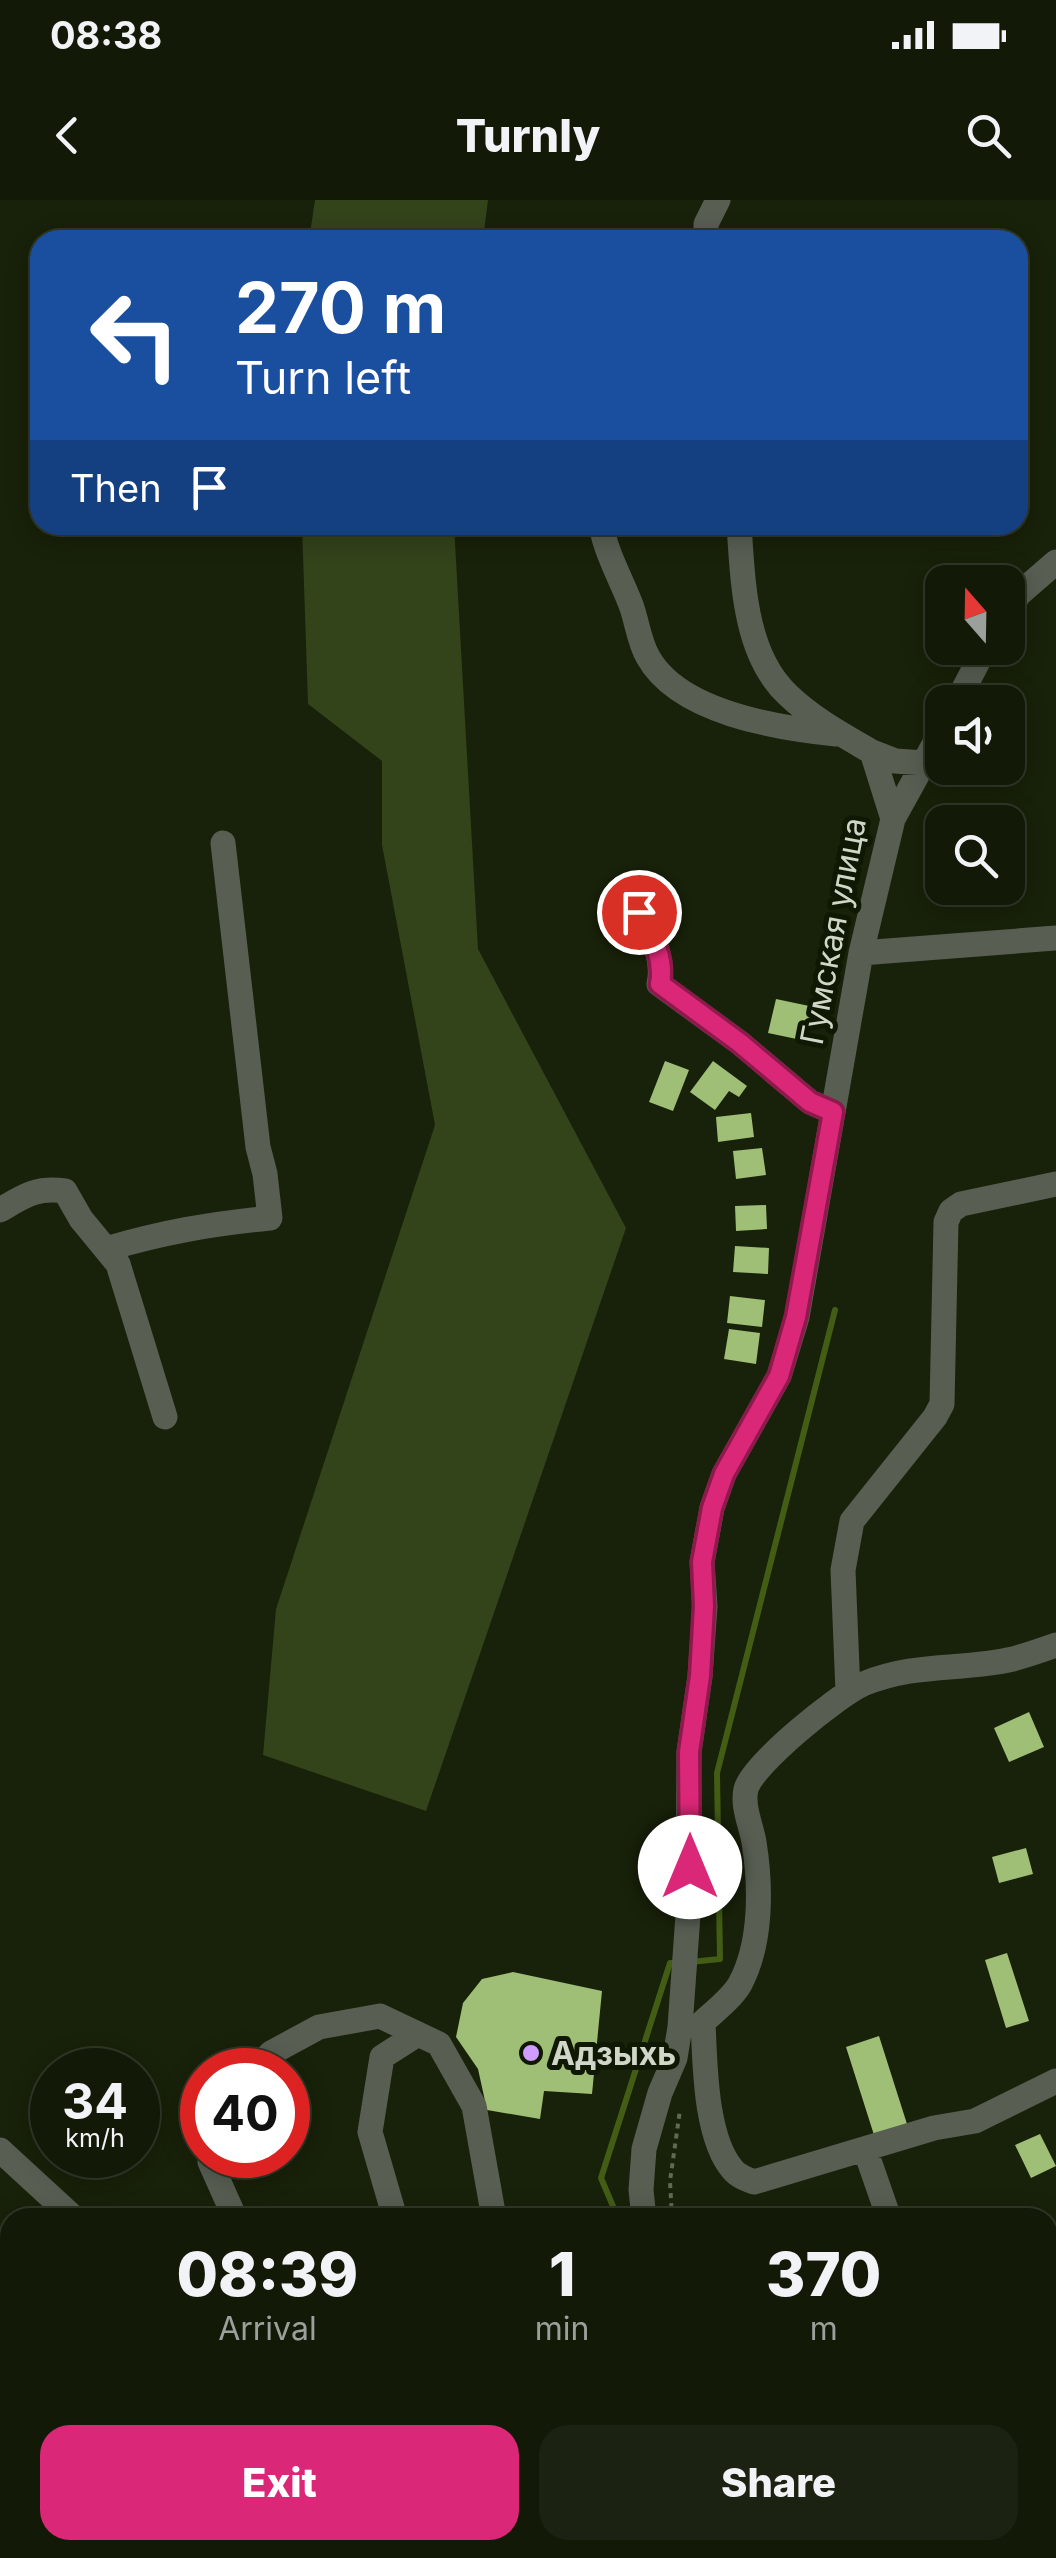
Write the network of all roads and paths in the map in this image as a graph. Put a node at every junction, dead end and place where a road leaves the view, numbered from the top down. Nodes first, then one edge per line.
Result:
1 (718, 200) edge
2 (706, 230) edge
3 (603, 535) edge
4 (740, 535) edge
5 (1056, 562) edge
6 (1025, 589) edge
7 (841, 734) junction
8 (872, 752) junction
9 (925, 763) joint
10 (893, 819) junction
11 (223, 843) dead end
12 (639, 912) dead end
13 (1056, 938) edge
14 (861, 953) junction
15 (833, 1112) junction
16 (1056, 1184) edge
17 (0, 1210) edge
18 (106, 1249) junction
19 (166, 1417) dead end
20 (1056, 1645) edge
21 (848, 1692) junction
22 (418, 2034) junction
23 (281, 2048) edge
24 (1056, 2080) edge
25 (865, 2149) junction
26 (0, 2150) edge
27 (217, 2178) edge
28 (63, 2208) edge
29 (231, 2208) edge
30 (392, 2208) edge
31 (492, 2208) edge
32 (643, 2208) edge
33 (886, 2208) edge

1 - 2 street
3 - 7 street
4 - 7 street
5 - 6 street
7 - 8 street
8 - 9 street
8 - 10 street, Гумская улица
9 - 10 street
10 - 14 street, Гумская улица
11 - 18 street
12 - 15 street
13 - 14 street
14 - 15 street, Гумская улица
15 - 32 street, Гумская улица
16 - 21 street
17 - 18 street
18 - 19 street
20 - 21 street
21 - 25 street
22 - 23 street
22 - 30 street
22 - 31 street
24 - 25 street
25 - 33 street
26 - 28 street
27 - 29 street

